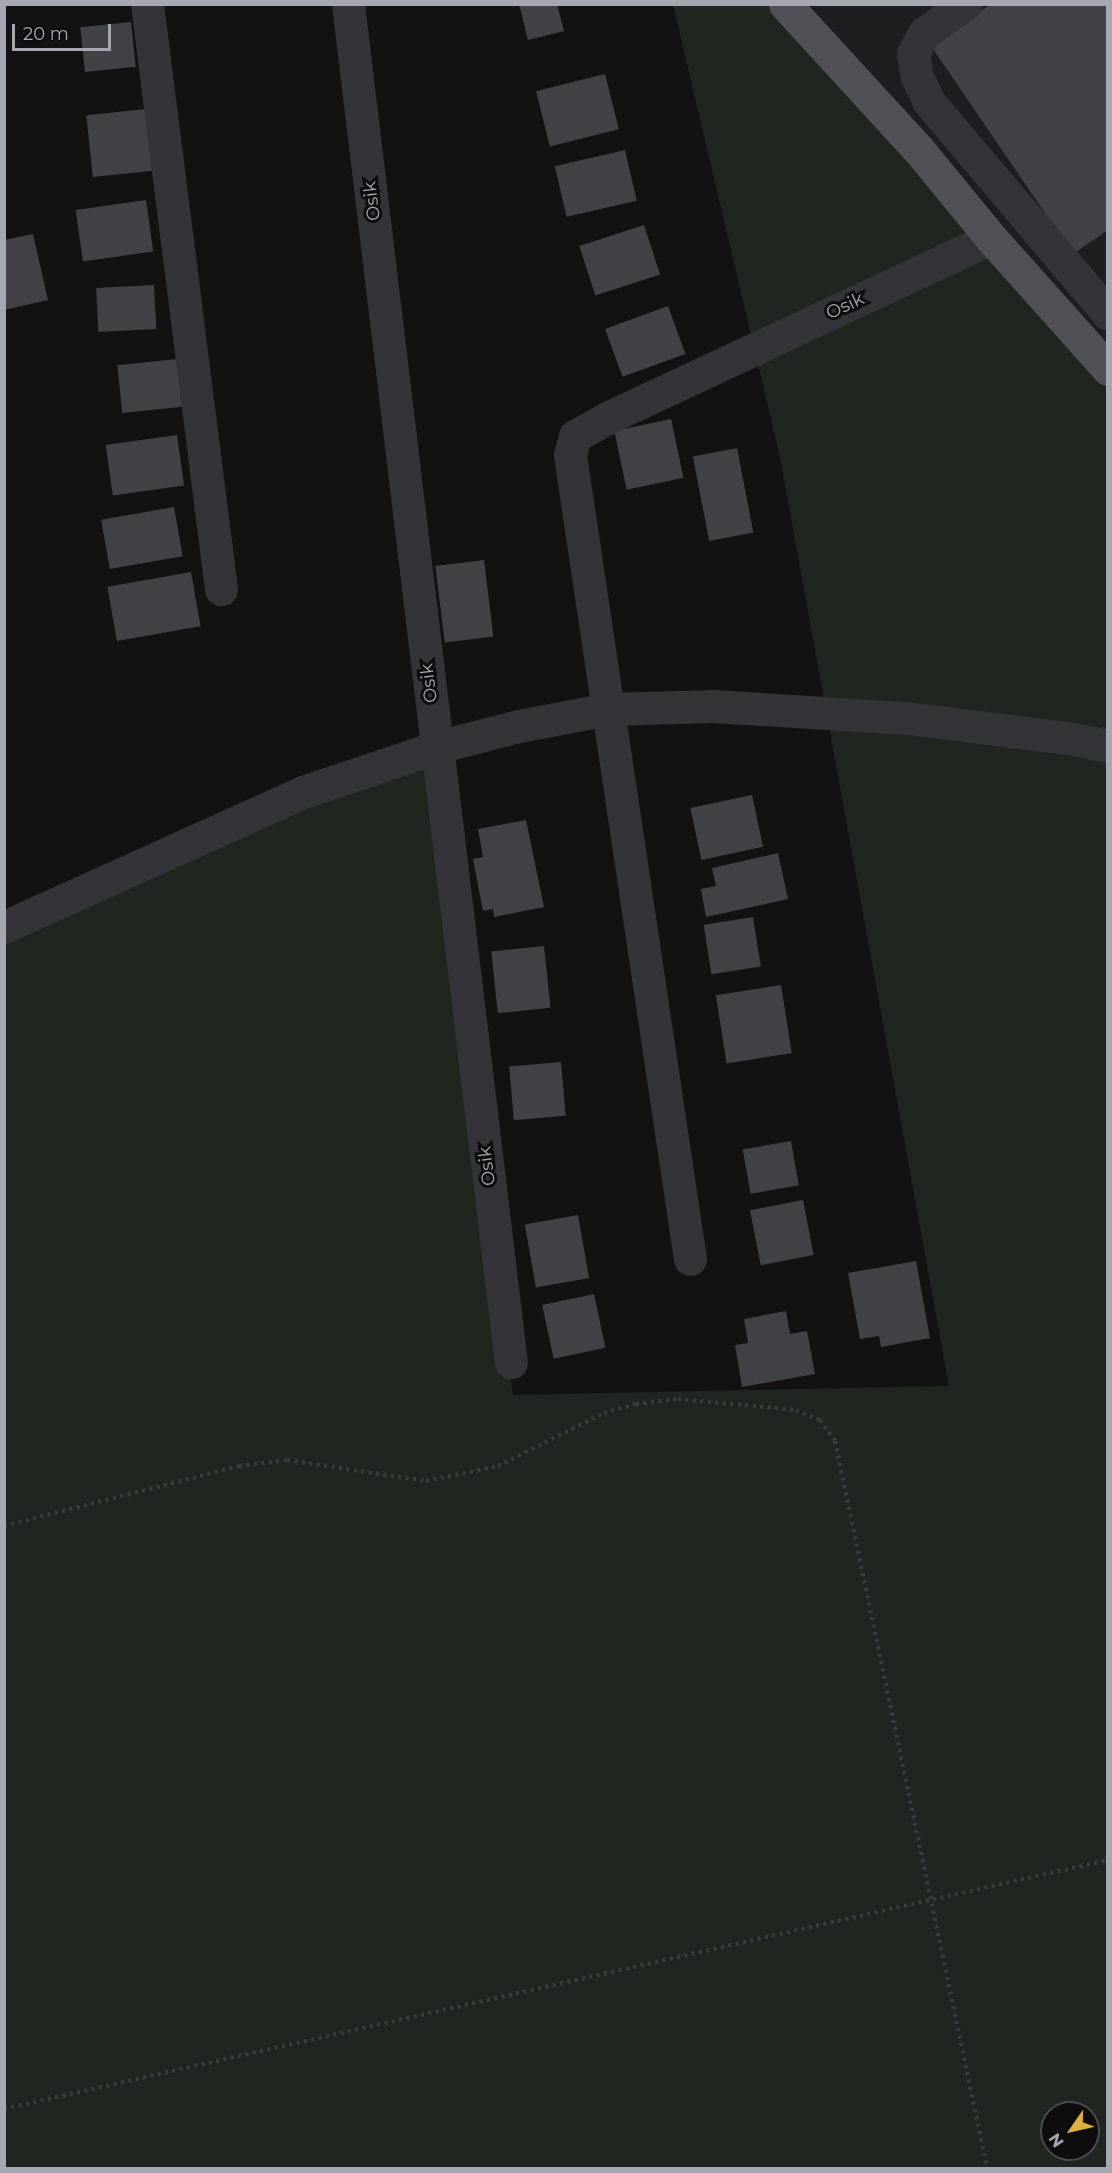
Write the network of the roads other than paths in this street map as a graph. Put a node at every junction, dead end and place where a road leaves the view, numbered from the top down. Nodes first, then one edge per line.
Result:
1 (147, 4) edge
2 (348, 4) edge
3 (965, 4) edge
4 (796, 8) edge
5 (991, 238) junction
6 (1101, 294) edge
7 (1107, 369) edge
8 (221, 589) dead end
9 (608, 709) junction
10 (1107, 746) edge
11 (437, 747) junction
12 (4, 927) edge
13 (690, 1259) dead end
14 (511, 1362) dead end

1 - 8 street
2 - 11 street, Osik
3 - 6 street
4 - 5 main road
5 - 7 main road
5 - 9 street, Osik
9 - 10 street
9 - 11 street
9 - 13 street, Osik
11 - 12 street
11 - 14 street, Osik

